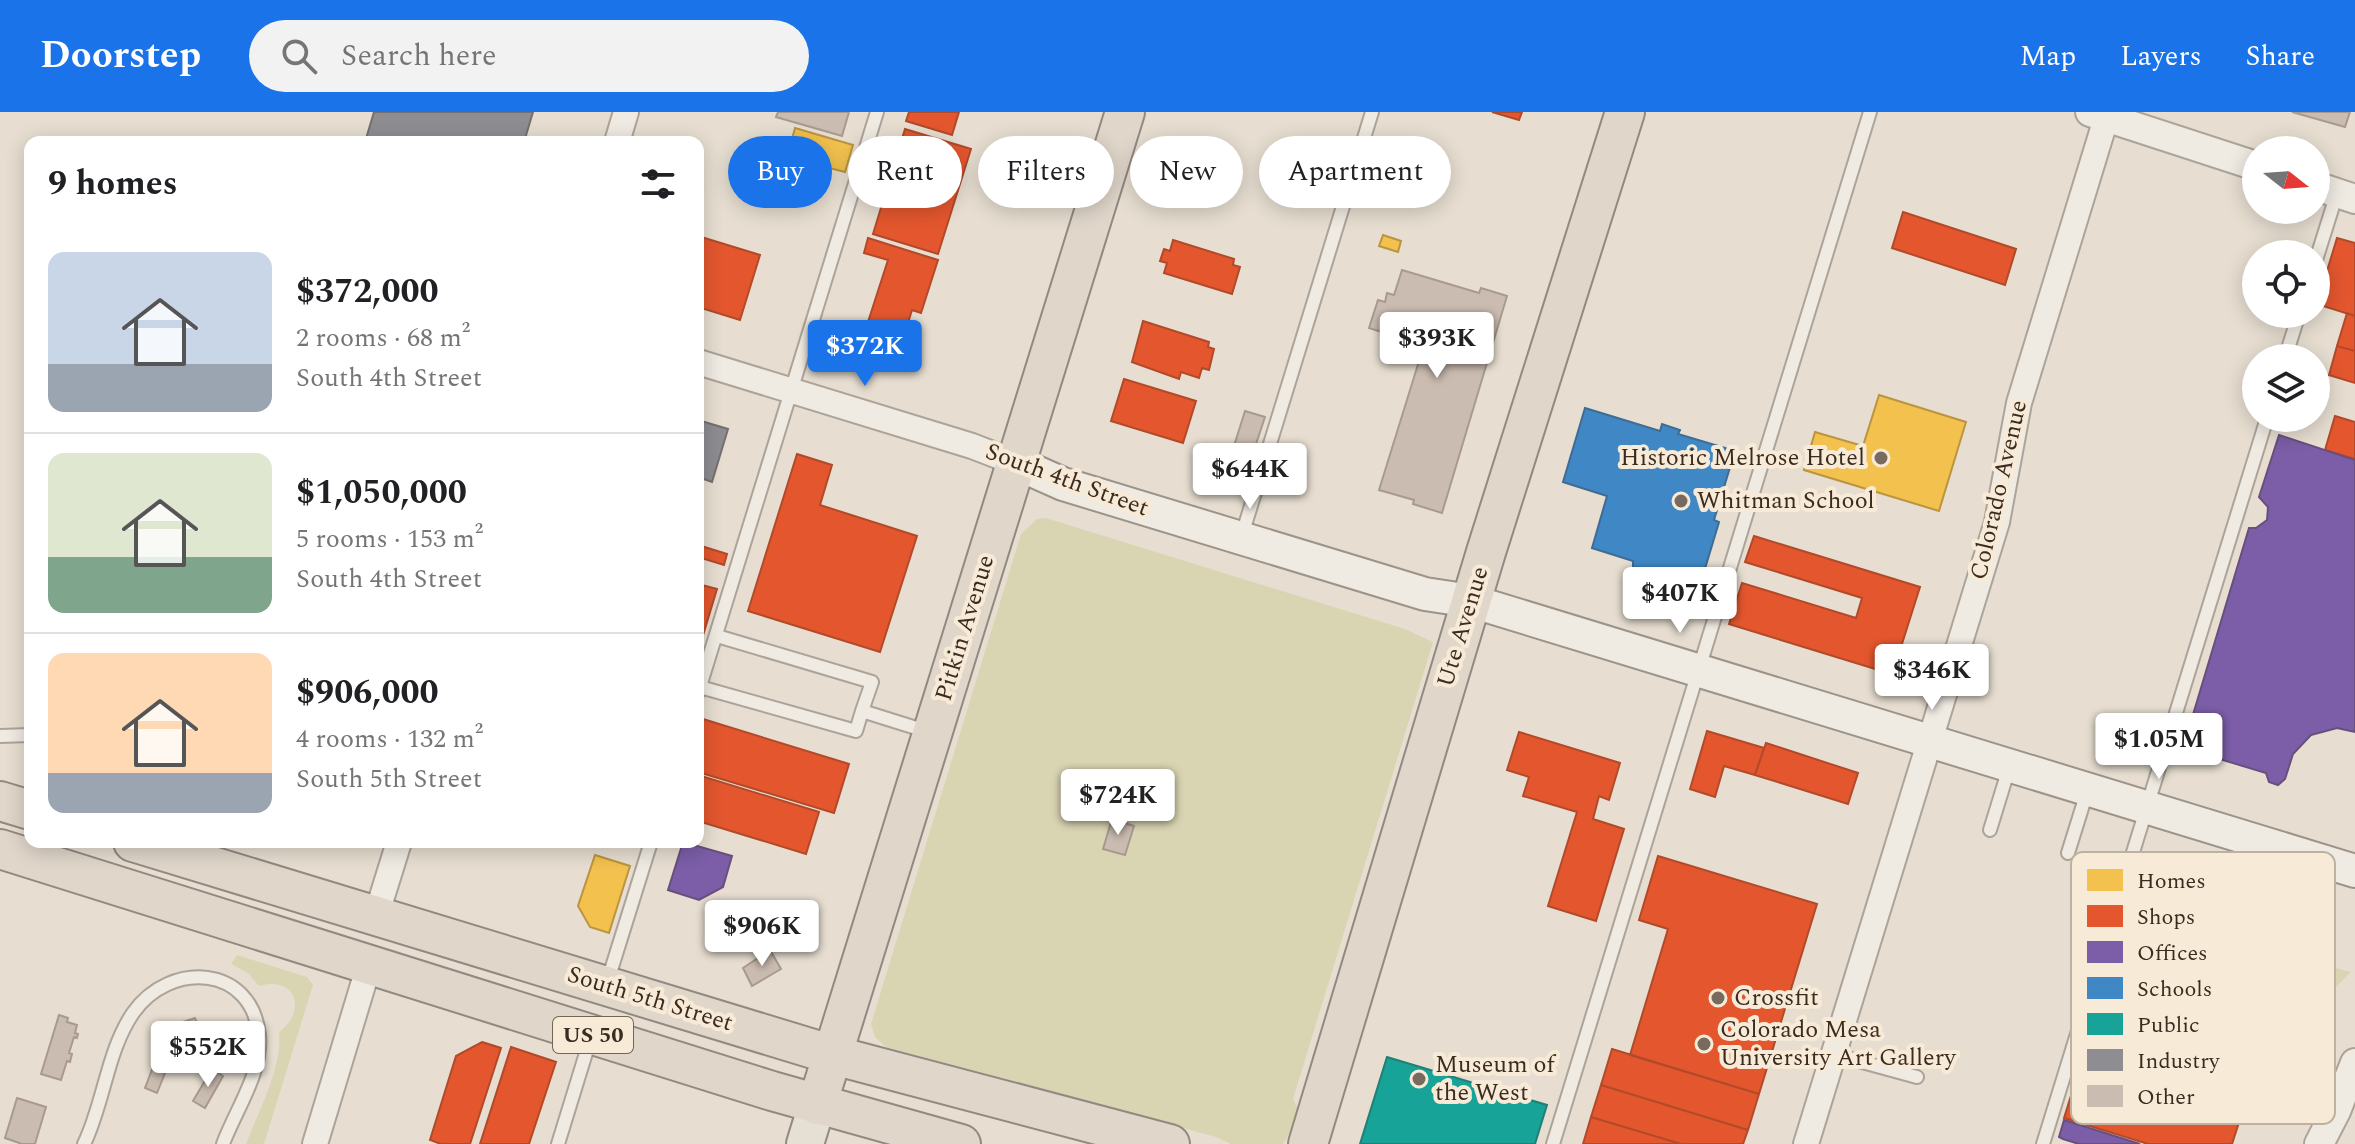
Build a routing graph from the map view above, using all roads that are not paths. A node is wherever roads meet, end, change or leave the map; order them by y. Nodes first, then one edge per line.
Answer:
1 (626, 112) edge
2 (877, 112) edge
3 (1125, 112) edge
4 (1372, 112) edge
5 (1625, 112) edge
6 (1870, 112) edge
7 (2102, 114) edge
8 (619, 136) edge
9 (2242, 161) edge
10 (2336, 192) edge
11 (2322, 240) edge
12 (704, 364) edge
13 (791, 390) junction
14 (2263, 432) edge
15 (1016, 463) junction
16 (1241, 538) junction
17 (1471, 601) junction
18 (717, 636) junction
19 (1699, 670) junction
20 (704, 675) edge
21 (704, 691) edge
22 (862, 711) junction
23 (932, 733) junction
24 (24, 735) edge
25 (0, 736) edge
26 (1930, 741) junction
27 (2010, 765) junction
28 (2088, 789) junction
29 (2145, 806) junction
30 (1990, 830) dead end
31 (155, 848) edge
32 (397, 848) edge
33 (648, 848) edge
34 (0, 849) edge
35 (2131, 852) edge
36 (2294, 852) edge
37 (2068, 853) dead end
38 (2335, 865) edge
39 (2355, 871) edge
40 (376, 916) junction
41 (369, 965) junction
42 (592, 982) junction
43 (592, 1035) junction
44 (2071, 1051) edge
45 (1833, 1054) junction
46 (833, 1055) junction
47 (2355, 1063) edge
48 (1917, 1077) dead end
49 (817, 1105) junction
50 (2335, 1113) edge
51 (2329, 1124) edge
52 (84, 1144) edge
53 (223, 1144) edge
54 (315, 1144) edge
55 (558, 1144) edge
56 (805, 1144) edge
57 (961, 1144) edge
58 (1170, 1144) edge
59 (1308, 1144) edge
60 (1553, 1144) edge
61 (1806, 1144) edge
62 (2043, 1144) edge
63 (2319, 1144) edge

1 - 8 street
2 - 13 lane
3 - 15 highway, Pitkin Avenue
4 - 16 lane
5 - 17 highway, Ute Avenue
6 - 19 lane
7 - 9 street
7 - 26 street, Colorado Avenue
10 - 11 lane
12 - 13 street, South 4th Street
13 - 15 street, South 4th Street
13 - 18 lane
14 - 29 lane
15 - 16 main road, South 4th Street
15 - 23 highway, Pitkin Avenue
16 - 17 main road, South 4th Street
17 - 19 main road, South 4th Street
17 - 59 highway, Ute Avenue
18 - 20 lane
18 - 22 lane
19 - 26 main road, South 4th Street
19 - 60 lane
21 - 22 lane
22 - 23 lane
23 - 46 highway, Pitkin Avenue
24 - 25 lane
26 - 27 main road, South 4th Street
26 - 45 street, Colorado Avenue
27 - 28 main road, South 4th Street
27 - 30 lane
28 - 29 main road, South 4th Street
28 - 37 lane
29 - 35 lane
29 - 36 main road, South 4th Street
31 - 40 highway, South 5th Street / US 50
32 - 40 street
33 - 42 lane
34 - 41 highway, US 50
38 - 39 main road, South 4th Street
40 - 42 highway, South 5th Street / US 50
41 - 42 highway
41 - 43 highway, US 50
41 - 54 street
42 - 46 highway, South 5th Street / US 50
43 - 49 highway, US 50
43 - 55 lane
44 - 62 lane
45 - 48 lane
45 - 61 street, Colorado Avenue
46 - 49 highway, Pitkin Avenue
46 - 58 highway, South 5th Street / US 50
47 - 50 street
49 - 56 main road, Pitkin Avenue
49 - 57 highway, US 50
51 - 63 street
52 - 53 lane

